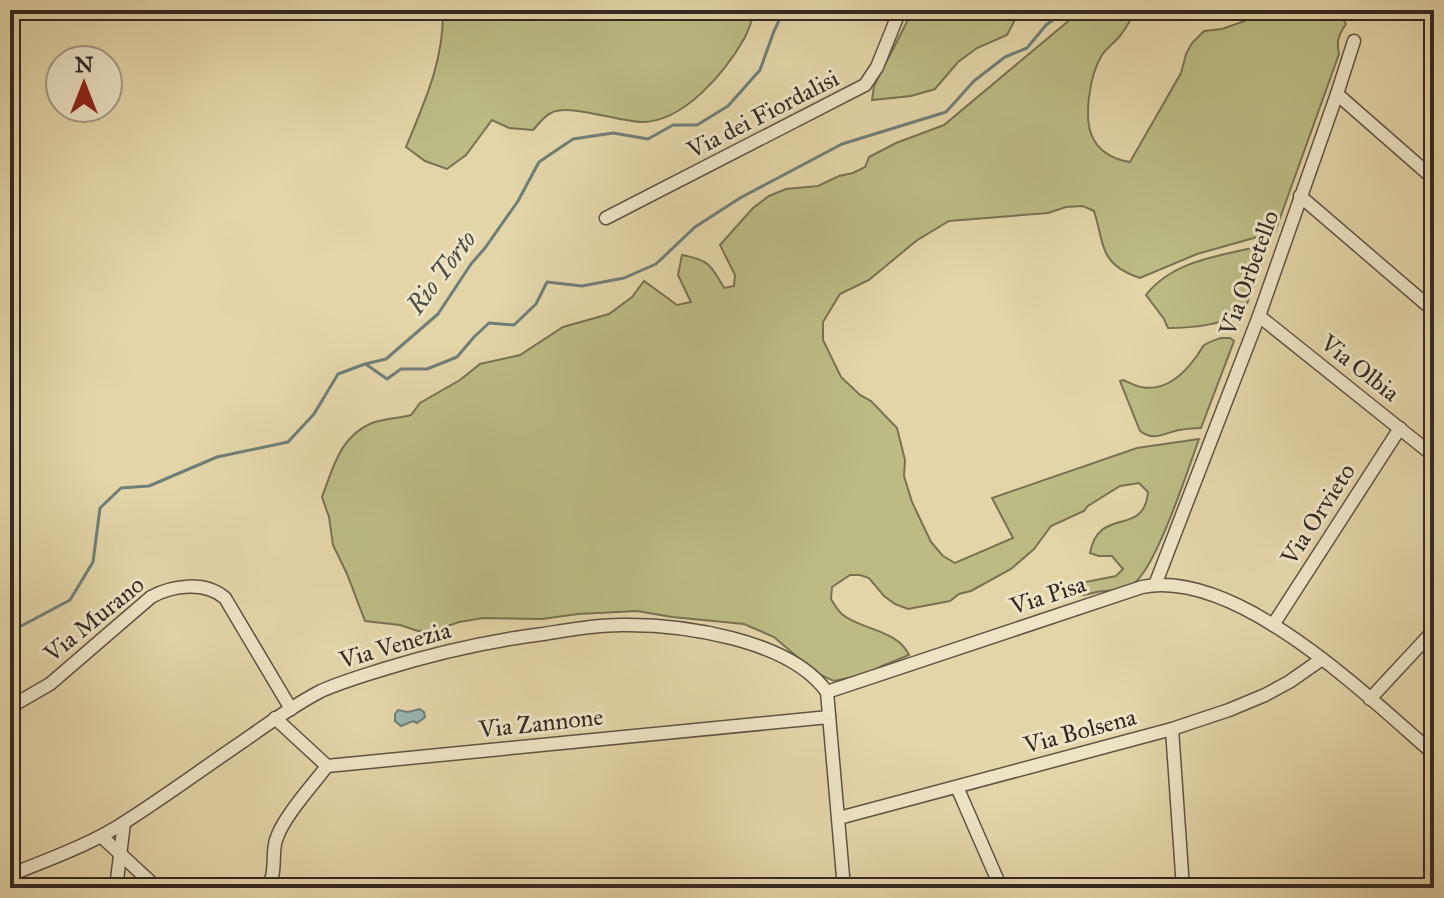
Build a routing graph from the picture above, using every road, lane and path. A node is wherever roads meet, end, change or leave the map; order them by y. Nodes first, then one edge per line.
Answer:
1 (900, 10) edge
2 (1354, 41) dead end
3 (1337, 94) junction
4 (1434, 179) edge
5 (1300, 196) junction
6 (606, 218) dead end
7 (1434, 311) edge
8 (1259, 316) junction
9 (1400, 428) junction
10 (1434, 456) edge
11 (1155, 585) junction
12 (1273, 625) junction
13 (1434, 630) edge
14 (1322, 659) junction
15 (827, 692) junction
16 (1370, 699) junction
17 (10, 707) edge
18 (291, 709) junction
19 (829, 717) junction
20 (275, 718) junction
21 (1172, 729) junction
22 (1434, 754) edge
23 (327, 766) junction
24 (957, 787) junction
25 (839, 818) junction
26 (124, 823) junction
27 (101, 836) junction
28 (121, 854) junction
29 (10, 875) edge
30 (116, 888) edge
31 (157, 888) edge
32 (265, 888) edge
33 (844, 888) edge
34 (1001, 888) edge
35 (1183, 888) edge

1 - 6 street, Via dei Fiordalisi
2 - 3 street, Via Orbetello
3 - 4 street
3 - 5 street, Via Orbetello
5 - 7 street
5 - 8 street, Via Orbetello
8 - 9 street, Via Olbia
8 - 11 street, Via Orbetello
9 - 10 street, Via Olbia
9 - 12 street, Via Orvieto
11 - 12 street, Via Pisa
11 - 15 street, Via Pisa
12 - 14 street, Via Pisa
13 - 16 street
14 - 16 street, Via Pisa
14 - 21 street, Via Bolsena
15 - 18 street, Via Venezia
15 - 19 street
16 - 22 street, Via Pisa
17 - 18 street, Via Murano
18 - 20 street, Via Venezia
19 - 23 street, Via Zannone
19 - 25 street
20 - 23 street
20 - 26 street, Via Venezia
21 - 24 street, Via Bolsena
21 - 35 street
23 - 32 street
24 - 25 street, Via Bolsena
24 - 34 street
25 - 33 street
26 - 27 street, Via Venezia
26 - 28 street
27 - 28 street
27 - 29 street, Via Venezia
28 - 30 street
28 - 31 street

